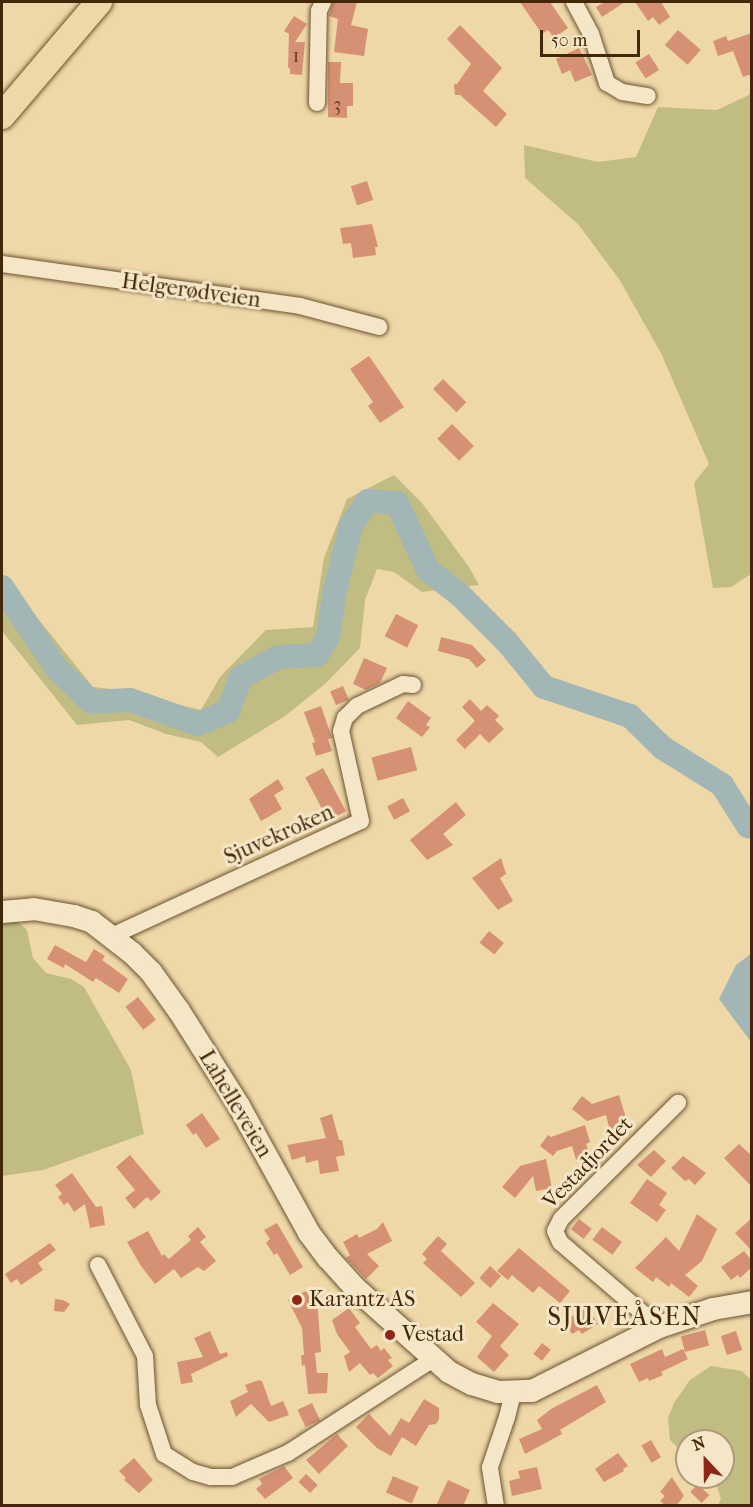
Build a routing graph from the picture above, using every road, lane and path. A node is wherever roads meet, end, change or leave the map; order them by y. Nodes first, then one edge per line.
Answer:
1 (99, 2) edge
2 (323, 2) edge
3 (574, 2) edge
4 (648, 96) dead end
5 (317, 103) dead end
6 (2, 116) edge
7 (2, 264) edge
8 (379, 327) dead end
9 (413, 686) dead end
10 (2, 912) edge
11 (112, 936) junction
12 (678, 1103) dead end
13 (98, 1265) dead end
14 (752, 1302) edge
15 (659, 1327) junction
16 (432, 1360) junction
17 (513, 1393) junction
18 (496, 1506) edge

1 - 6 main road
2 - 5 street
3 - 4 street
7 - 8 street, Helgerødveien
9 - 11 street, Sjuvekroken
10 - 11 street, Lahelleveien
11 - 16 street, Lahelleveien
12 - 15 street, Vestadjordet
13 - 16 street
14 - 15 street, Lahelleveien
15 - 17 street, Lahelleveien
16 - 17 street, Lahelleveien
17 - 18 street

